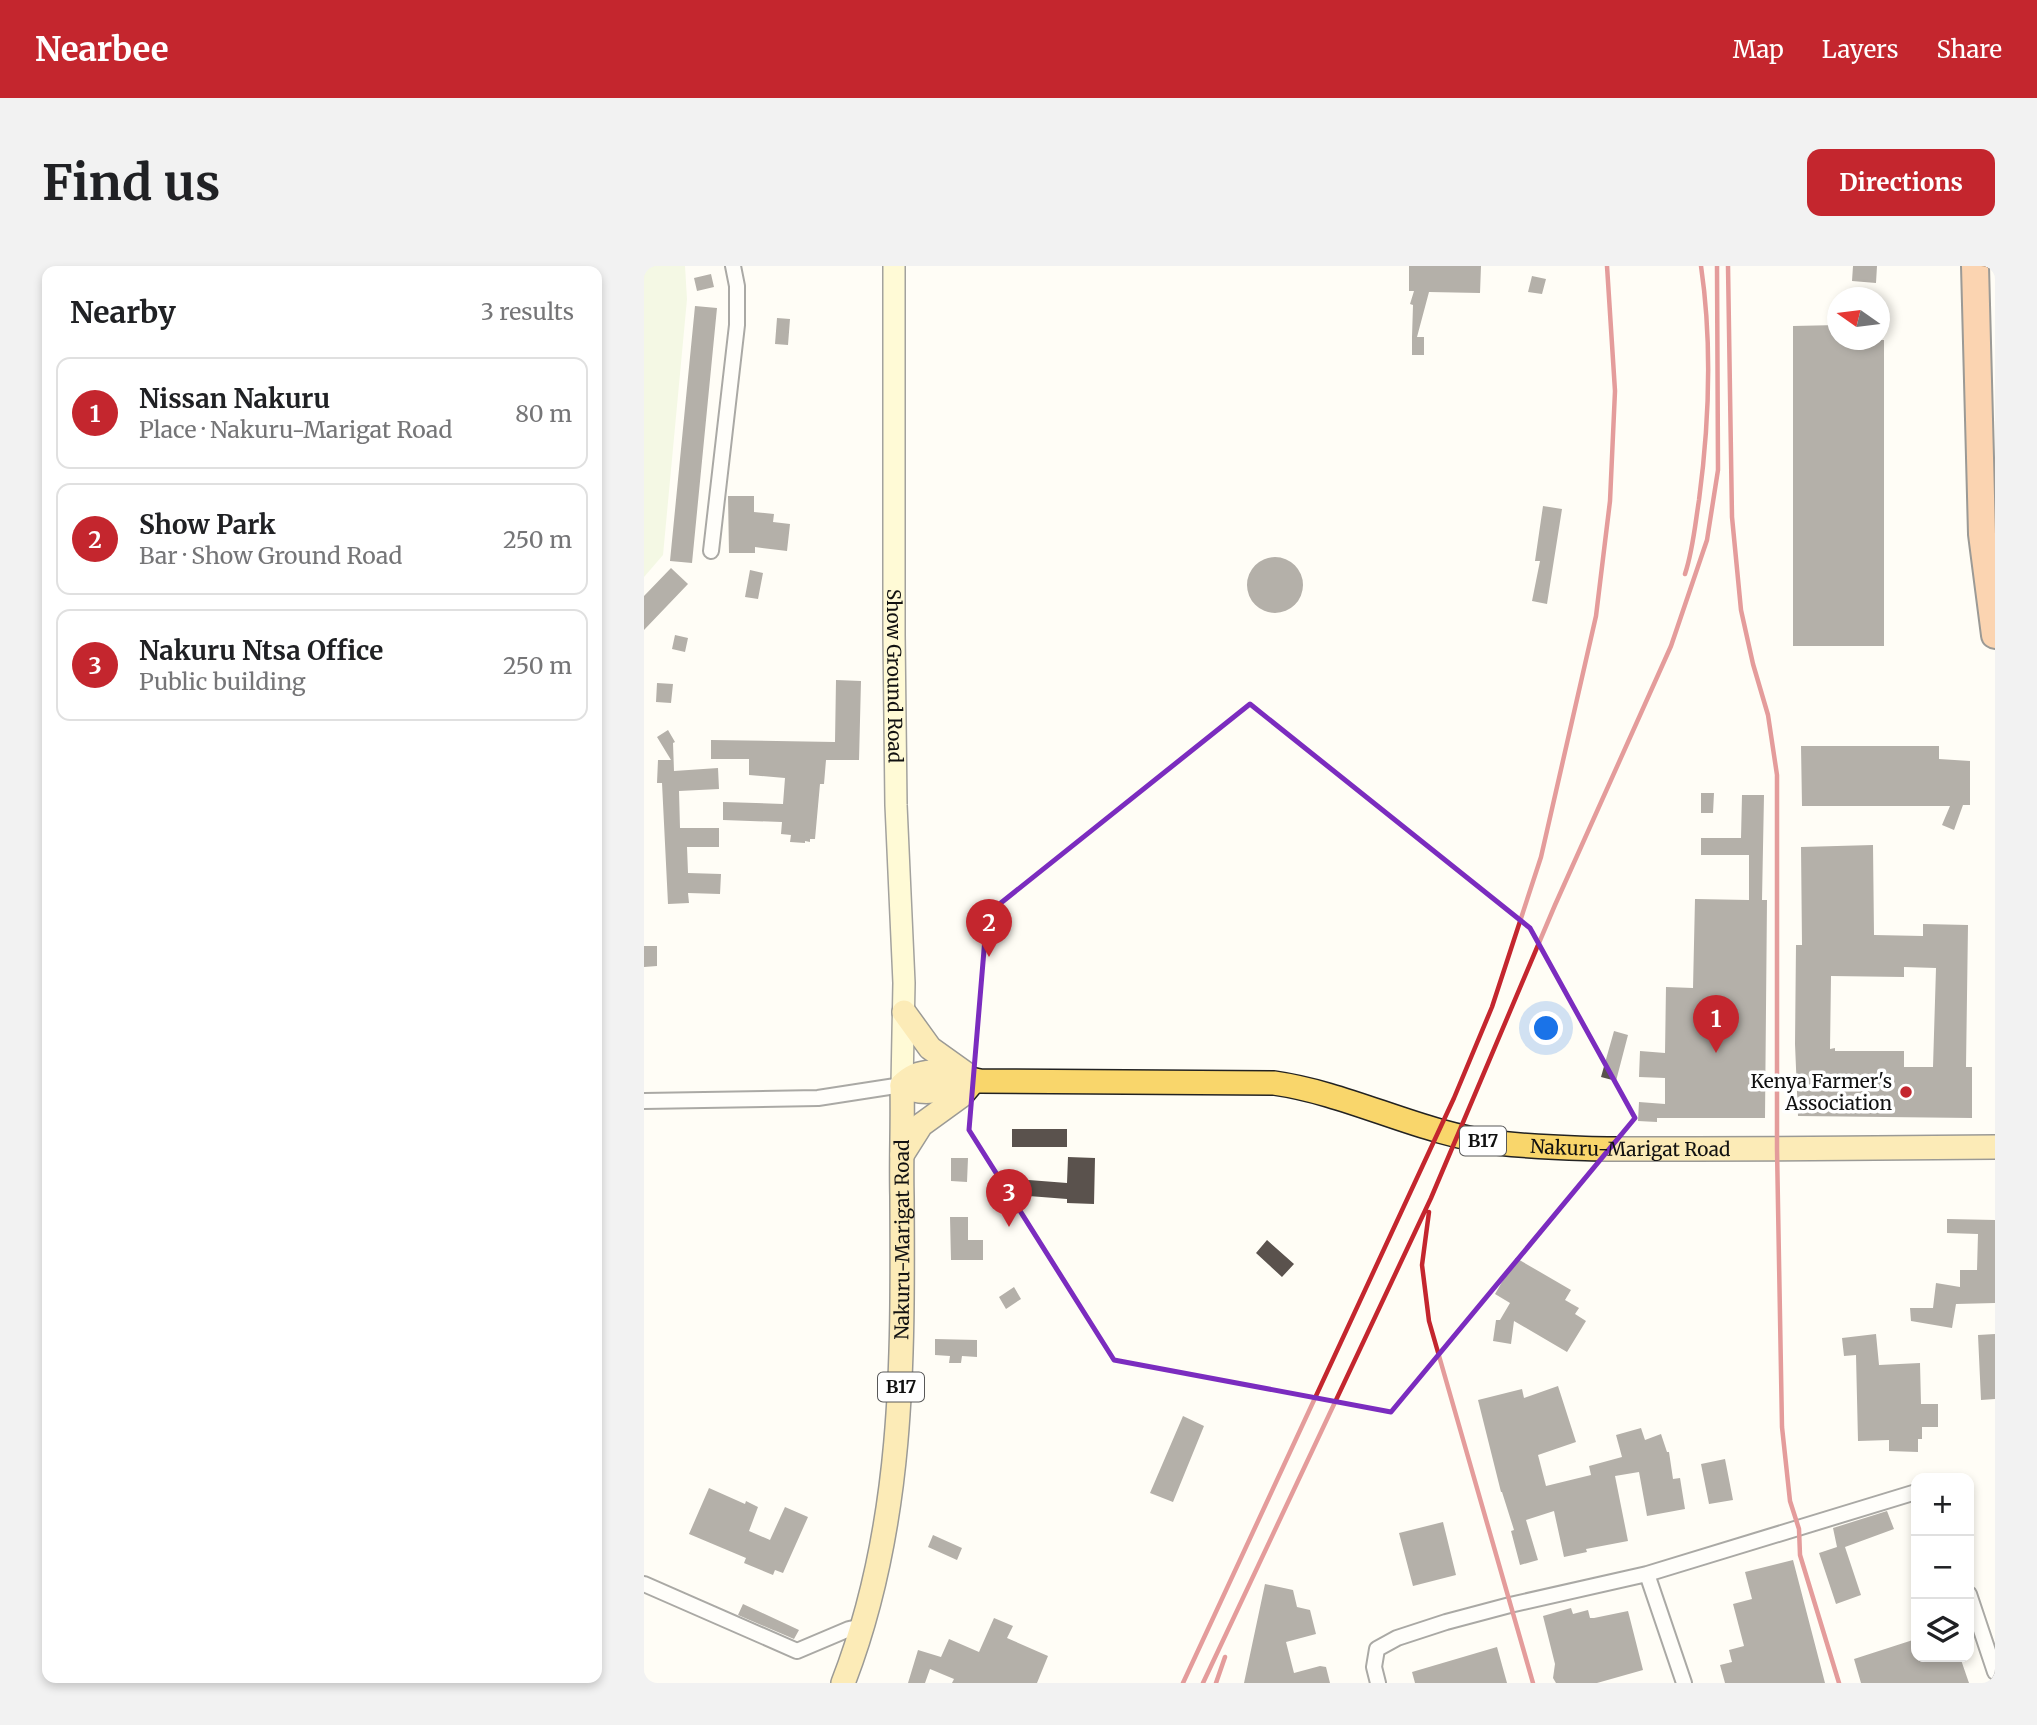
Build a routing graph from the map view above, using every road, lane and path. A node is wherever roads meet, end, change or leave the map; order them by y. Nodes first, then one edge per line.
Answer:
1 (733, 266) edge
2 (894, 266) edge
3 (1975, 266) edge
4 (711, 551) dead end
5 (1995, 635) edge
6 (904, 1012) junction
7 (975, 1081) junction
8 (902, 1085) junction
9 (644, 1101) edge
10 (1995, 1147) edge
11 (901, 1156) junction
12 (1911, 1494) edge
13 (1647, 1574) junction
14 (644, 1584) edge
15 (1971, 1599) edge
16 (863, 1626) junction
17 (1995, 1672) edge
18 (843, 1683) edge
19 (1378, 1683) edge
20 (1684, 1683) edge

1 - 4 street
2 - 6 main road, Show Ground Road
3 - 5 highway
6 - 7 main road
6 - 8 main road, Show Ground Road
7 - 8 main road, Nakuru-Marigat Road / B17
7 - 10 main road, Nakuru-Marigat Road / B17
7 - 11 main road
8 - 9 street
8 - 11 main road, Nakuru-Marigat Road / B17
11 - 16 main road, Nakuru-Marigat Road / B17
12 - 13 street
13 - 19 street
13 - 20 street
14 - 16 street
15 - 17 street
16 - 18 main road, Nakuru-Marigat Road / B17

